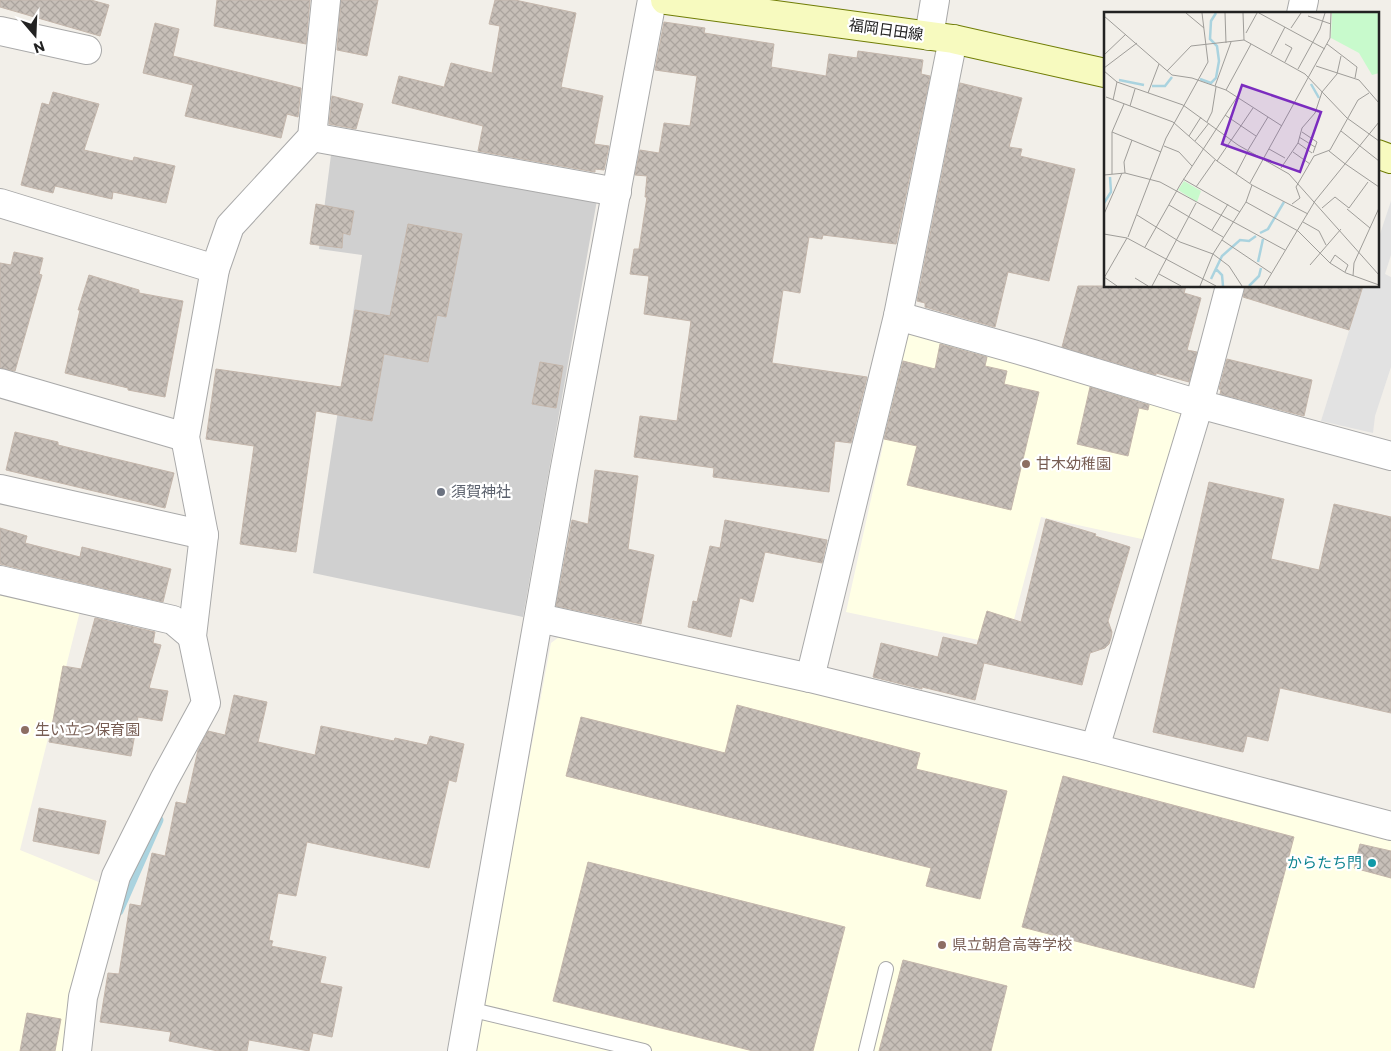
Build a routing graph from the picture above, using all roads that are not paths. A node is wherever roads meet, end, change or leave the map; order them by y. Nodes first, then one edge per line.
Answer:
1 (326, 0) edge
2 (652, 0) edge
3 (665, 0) edge
4 (936, 0) edge
5 (0, 31) edge
6 (941, 37) junction
7 (87, 50) dead end
8 (1104, 73) edge
9 (312, 137) junction
10 (1378, 154) edge
11 (1391, 158) edge
12 (617, 192) junction
13 (0, 203) edge
14 (215, 268) junction
15 (1229, 288) edge
16 (898, 316) junction
17 (2, 390) edge
18 (1199, 404) junction
19 (185, 437) junction
20 (1391, 456) edge
21 (0, 489) edge
22 (204, 535) junction
23 (0, 580) edge
24 (539, 618) junction
25 (192, 635) junction
26 (810, 678) junction
27 (1095, 748) junction
28 (1391, 826) edge
29 (886, 969) dead end
30 (469, 1009) junction
31 (78, 1051) edge
32 (462, 1051) edge
33 (644, 1051) edge
34 (866, 1051) edge

1 - 9 street
2 - 12 street
3 - 6 main road, 福岡日田線
4 - 6 street
5 - 7 street
6 - 8 main road, 福岡日田線
6 - 16 street
9 - 12 street
9 - 14 street
10 - 11 main road
12 - 24 street
13 - 14 street
14 - 19 street
15 - 18 street
16 - 18 street
16 - 26 street
17 - 19 street
18 - 20 street
18 - 27 street
19 - 22 street
21 - 22 street
22 - 25 street
23 - 25 street
24 - 26 street
24 - 30 street
25 - 31 street
26 - 27 street
27 - 28 street
29 - 34 lane
30 - 32 street
30 - 33 lane

